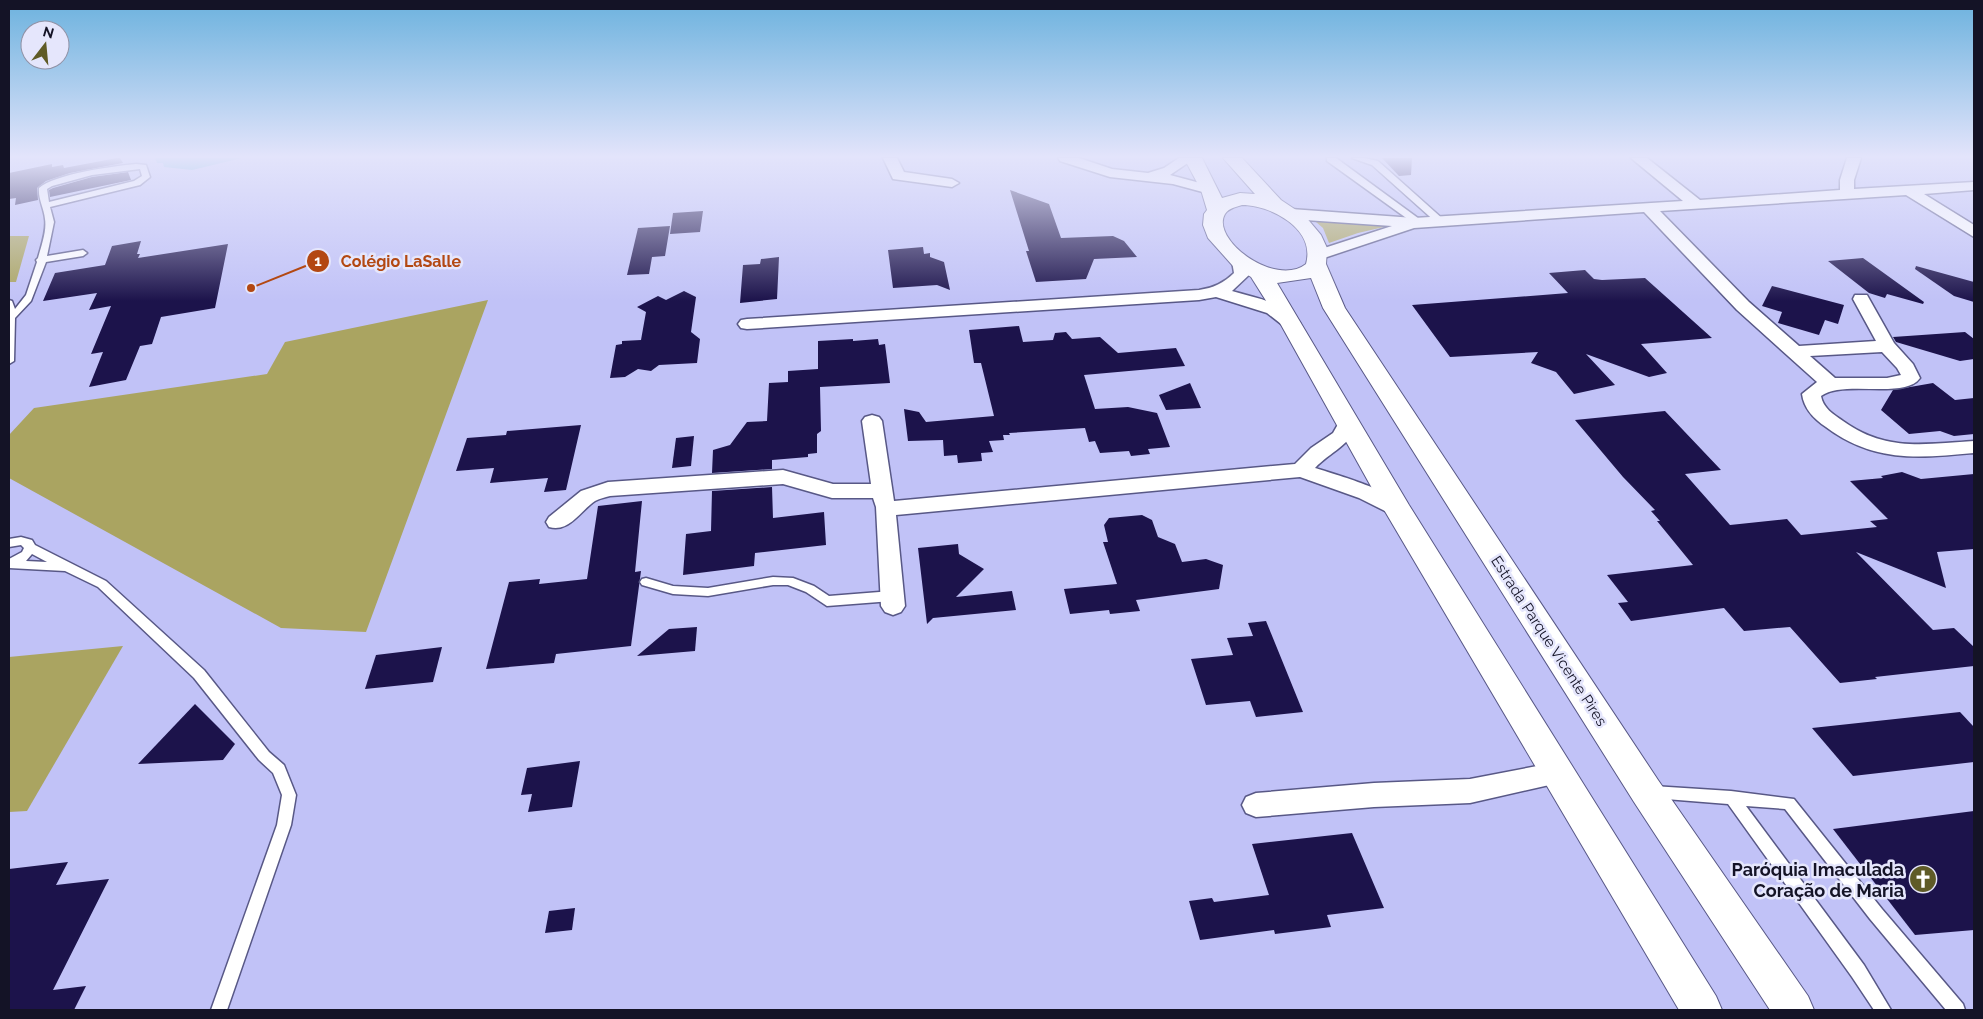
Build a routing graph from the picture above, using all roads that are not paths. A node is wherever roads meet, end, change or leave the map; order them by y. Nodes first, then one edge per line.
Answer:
1 (48, 206) edge
2 (1213, 206) edge
3 (1276, 206) edge
4 (1280, 206) edge
5 (1393, 206) edge
6 (1422, 206) edge
7 (1690, 206) edge
8 (1937, 206) edge
9 (1944, 206) edge
10 (1283, 209) junction
11 (1649, 209) junction
12 (1440, 222) junction
13 (1974, 222) edge
14 (1417, 223) junction
15 (1974, 232) edge
16 (84, 254) dead end
17 (40, 260) junction
18 (1317, 260) junction
19 (1249, 267) junction
20 (1218, 292) junction
21 (1861, 299) dead end
22 (9, 303) edge
23 (10, 318) junction
24 (1291, 323) junction
25 (747, 324) dead end
26 (9, 333) edge
27 (1887, 346) junction
28 (1794, 352) junction
29 (9, 361) edge
30 (1830, 384) junction
31 (872, 421) dead end
32 (1348, 423) junction
33 (1974, 447) edge
34 (1302, 470) junction
35 (883, 500) junction
36 (1397, 508) junction
37 (557, 522) dead end
38 (11, 541) edge
39 (30, 548) junction
40 (10, 565) edge
41 (71, 567) junction
42 (646, 582) dead end
43 (893, 602) joint
44 (1558, 774) junction
45 (1646, 791) junction
46 (1730, 797) junction
47 (1256, 804) dead end
48 (219, 1010) edge
49 (1702, 1010) edge
50 (1794, 1010) edge
51 (1883, 1010) edge
52 (1957, 1010) edge

1 - 17 lane
2 - 19 main road
3 - 10 main road
4 - 10 main road
5 - 14 lane
6 - 12 lane
7 - 11 street
8 - 15 street
9 - 13 street
10 - 14 street
10 - 18 main road, Estrada Parque Vicente Pires
11 - 12 street
11 - 28 street
12 - 14 street
14 - 18 street
16 - 17 lane
17 - 23 lane
18 - 19 main road
18 - 45 main road, Estrada Parque Vicente Pires
19 - 20 street
19 - 24 main road
20 - 24 street
20 - 25 street
21 - 27 street
22 - 23 lane
23 - 26 lane
24 - 32 main road
26 - 29 lane
27 - 28 street
27 - 30 street
28 - 30 street
30 - 33 street
31 - 35 street
32 - 34 street
32 - 36 main road
34 - 35 street
34 - 36 street
35 - 37 street
35 - 43 street
36 - 44 main road
38 - 39 lane
39 - 40 lane
39 - 41 lane
40 - 41 lane
41 - 48 lane
42 - 43 lane
44 - 47 street
44 - 49 main road
45 - 46 lane
45 - 50 main road, Estrada Parque Vicente Pires
46 - 51 lane
46 - 52 lane

